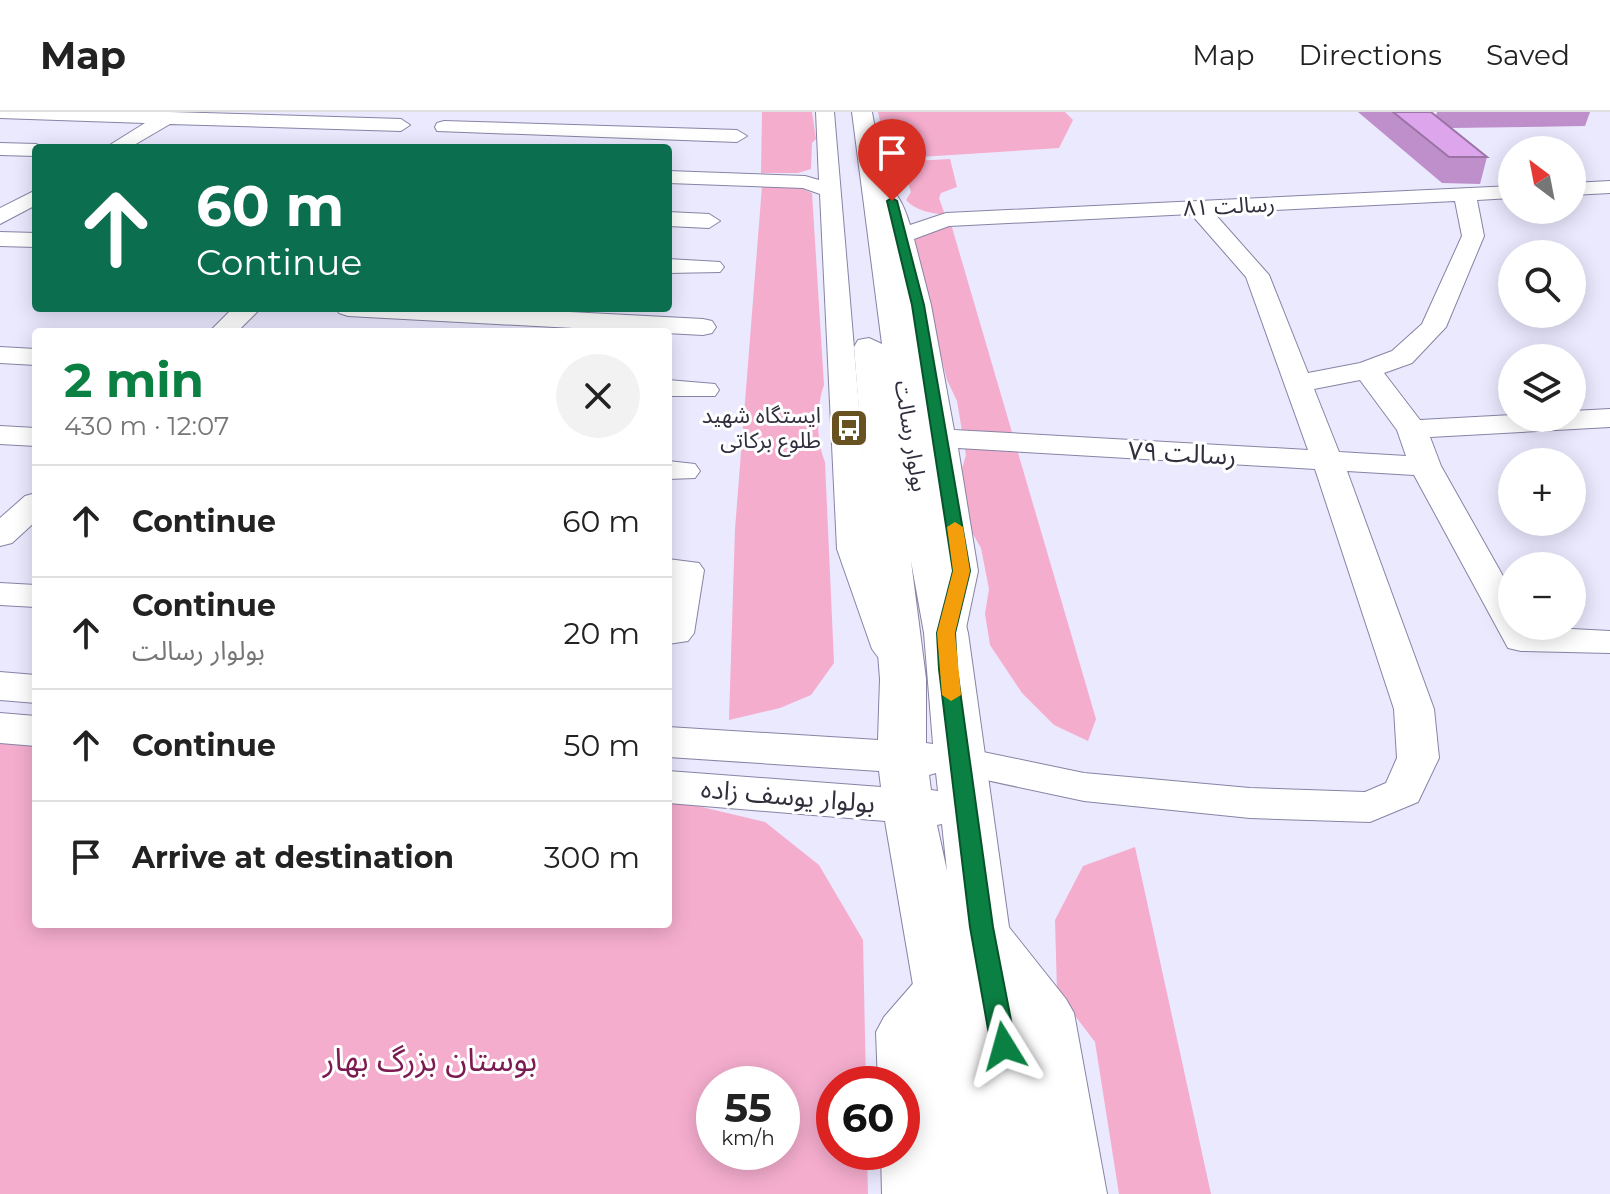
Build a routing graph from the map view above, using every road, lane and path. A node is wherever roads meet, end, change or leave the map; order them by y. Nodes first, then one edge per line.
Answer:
1 (461, 112) edge
2 (825, 112) edge
3 (844, 112) edge
4 (862, 112) edge
5 (0, 113) edge
6 (170, 115) edge
7 (401, 125) dead end
8 (737, 136) dead end
9 (122, 144) edge
10 (0, 152) edge
11 (32, 153) edge
12 (672, 171) edge
13 (1490, 175) edge
14 (672, 177) edge
15 (790, 178) junction
16 (831, 181) junction
17 (1498, 181) edge
18 (1610, 187) edge
19 (1586, 188) edge
20 (882, 193) junction
21 (1498, 193) edge
22 (0, 195) edge
23 (1465, 195) junction
24 (32, 196) edge
25 (32, 198) edge
26 (1196, 207) junction
27 (0, 217) edge
28 (672, 219) edge
29 (946, 220) junction
30 (709, 221) dead end
31 (902, 236) junction
32 (0, 239) edge
33 (32, 240) edge
34 (672, 266) edge
35 (712, 267) dead end
36 (244, 312) edge
37 (407, 312) edge
38 (510, 319) edge
39 (703, 327) dead end
40 (226, 328) edge
41 (0, 355) edge
42 (32, 357) edge
43 (1367, 370) junction
44 (1296, 384) junction
45 (672, 388) edge
46 (705, 390) dead end
47 (1610, 418) edge
48 (1412, 429) junction
49 (0, 435) edge
50 (32, 437) edge
51 (940, 438) junction
52 (1328, 462) junction
53 (1425, 466) junction
54 (32, 508) edge
55 (10, 533) edge
56 (672, 569) edge
57 (0, 594) edge
58 (32, 596) edge
59 (1498, 599) edge
60 (672, 633) edge
61 (946, 633) junction
62 (1521, 640) edge
63 (1610, 642) edge
64 (903, 679) junction
65 (0, 686) edge
66 (32, 689) edge
67 (0, 728) edge
68 (32, 731) edge
69 (672, 743) edge
70 (905, 782) junction
71 (962, 786) junction
72 (672, 787) edge
73 (981, 927) junction
74 (942, 985) junction
75 (911, 1194) edge
76 (962, 1194) edge
77 (1019, 1194) edge
78 (1078, 1194) edge

1 - 8 street
2 - 16 street
3 - 64 main road, بولوار رسالت
4 - 20 main road, بولوار رسالت
5 - 6 street
6 - 7 street
6 - 9 street
10 - 11 street
12 - 15 street
13 - 17 street
14 - 15 street
15 - 16 street
16 - 64 street
18 - 19 street
20 - 29 street
20 - 31 street
20 - 61 main road, بولوار رسالت
21 - 23 street, رسالت ۸۱
22 - 24 street
23 - 26 street, رسالت ۸۱
23 - 43 street
25 - 27 street
26 - 29 street, رسالت ۸۱
26 - 44 street
28 - 30 street
29 - 31 street
31 - 51 street
32 - 33 street
34 - 35 street
36 - 40 street
37 - 38 street
38 - 39 street
41 - 42 street
43 - 44 street
43 - 48 street
44 - 52 street
45 - 46 street
47 - 48 street
48 - 53 street
49 - 50 street
51 - 52 street, رسالت ۷۹
51 - 61 street
52 - 53 street, رسالت ۷۹
52 - 71 street
53 - 59 street
54 - 55 street
56 - 60 street
57 - 58 street
61 - 71 main road, بولوار رسالت
62 - 63 street
64 - 70 main road, بولوار رسالت
65 - 66 main road
67 - 68 main road
69 - 70 main road, بولوار یوسف زاده
70 - 71 main road
70 - 72 main road, بولوار یوسف زاده
70 - 74 main road, بولوار رسالت
71 - 73 main road, بولوار رسالت
73 - 77 main road, بولوار رسالت
73 - 78 street
74 - 75 street
74 - 76 main road, بولوار رسالت

